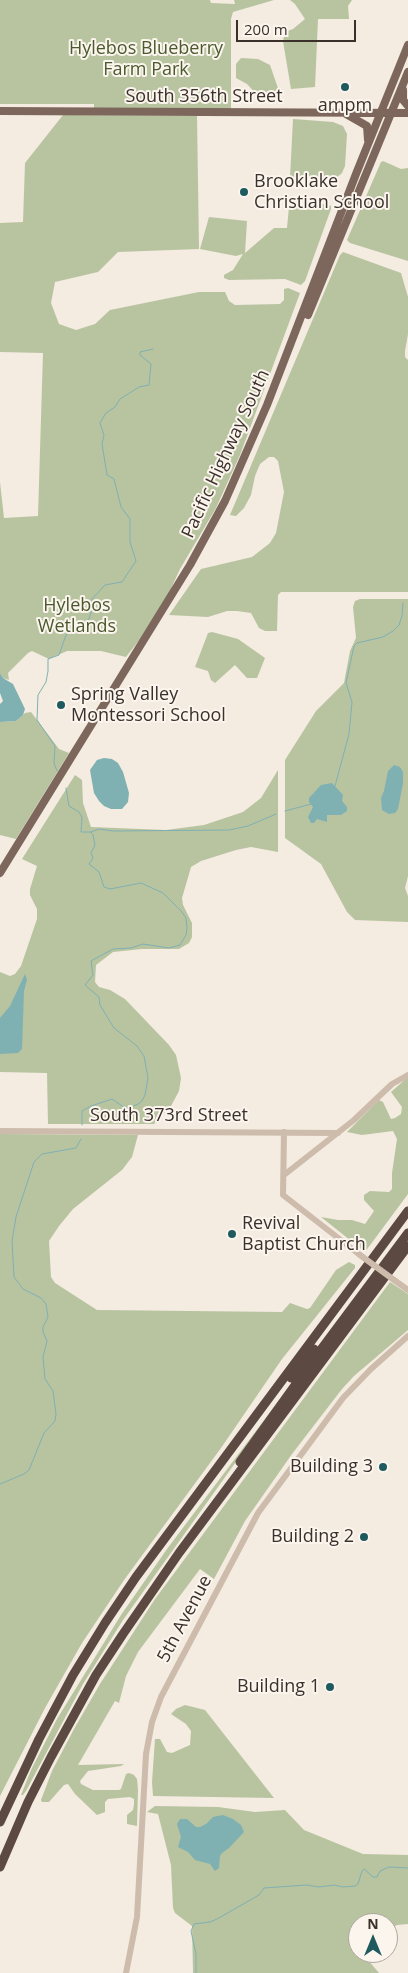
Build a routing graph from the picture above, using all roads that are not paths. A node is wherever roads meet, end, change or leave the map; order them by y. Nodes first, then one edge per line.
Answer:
1 (408, 45) edge
2 (408, 72) edge
3 (404, 83) junction
4 (408, 106) edge
5 (0, 111) edge
6 (344, 112) junction
7 (381, 112) junction
8 (391, 112) junction
9 (408, 113) edge
10 (368, 144) junction
11 (0, 873) edge
12 (0, 882) edge
13 (408, 1075) edge
14 (0, 1131) edge
15 (284, 1132) junction
16 (338, 1133) junction
17 (284, 1175) junction
18 (408, 1211) edge
19 (408, 1226) edge
20 (408, 1233) edge
21 (408, 1246) edge
22 (408, 1252) edge
23 (384, 1279) junction
24 (408, 1290) edge
25 (408, 1336) edge
26 (224, 1459) junction
27 (179, 1553) junction
28 (0, 1822) edge
29 (0, 1867) edge
30 (126, 1973) edge

1 - 7 main road, Pacific Highway South
2 - 3 main road, Pacific Highway South
3 - 4 main road
3 - 8 main road, Pacific Highway South
5 - 6 main road, South 356th Street
6 - 7 main road, South 356th Street
6 - 10 main road
7 - 8 main road, South 356th Street
7 - 10 main road, Pacific Highway South
8 - 9 main road, South 356th Street
8 - 12 main road, Pacific Highway South
10 - 11 main road, Pacific Highway South
13 - 16 street
14 - 15 street, South 373rd Street
15 - 16 street, South 373rd Street
15 - 17 street
16 - 17 street
17 - 24 street, bridge
18 - 26 highway
19 - 26 highway
20 - 27 highway
21 - 23 highway
22 - 23 highway
23 - 27 highway
25 - 30 street, 5th Avenue
26 - 28 highway
27 - 29 highway

